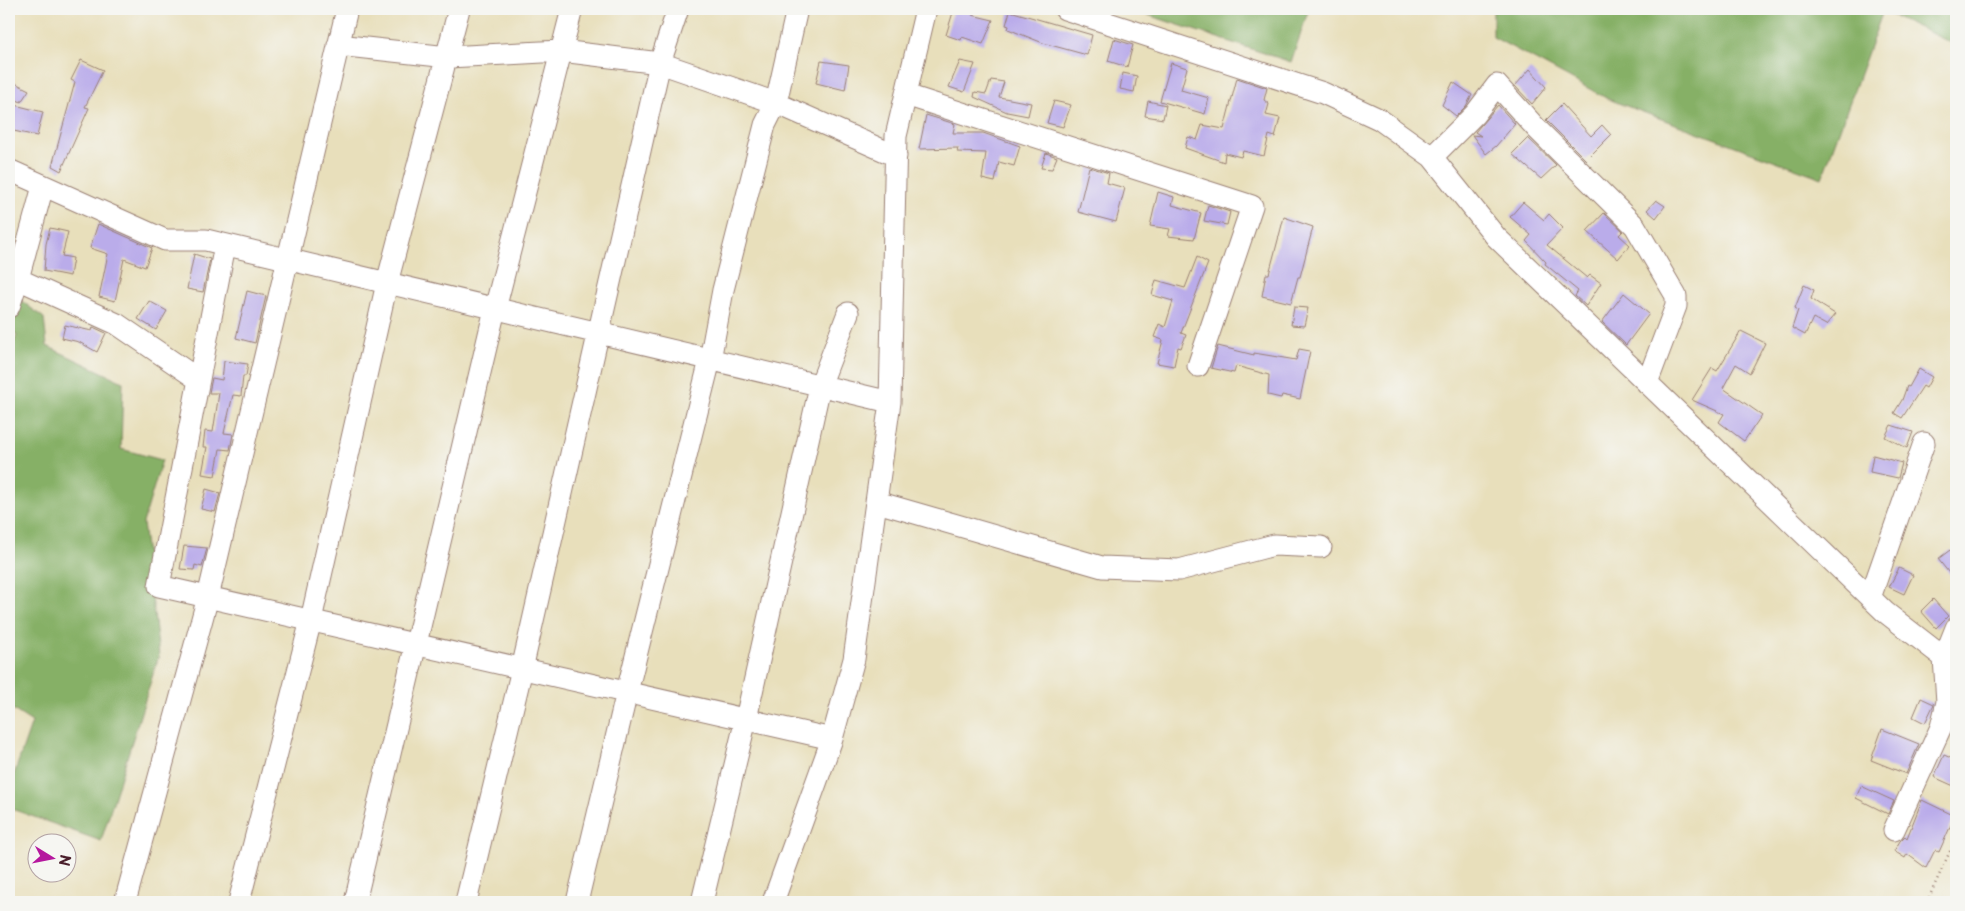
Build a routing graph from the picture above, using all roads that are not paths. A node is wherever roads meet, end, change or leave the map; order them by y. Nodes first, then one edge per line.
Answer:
1 (347, 9) edge
2 (459, 9) edge
3 (572, 9) edge
4 (678, 9) edge
5 (797, 9) edge
6 (926, 9) edge
7 (1065, 9) edge
8 (338, 45) junction
9 (561, 51) junction
10 (448, 57) junction
11 (660, 63) junction
12 (906, 95) junction
13 (776, 103) junction
14 (896, 156) junction
15 (1432, 157) junction
16 (9, 170) edge
17 (44, 186) junction
18 (225, 245) junction
19 (286, 259) junction
20 (18, 280) junction
21 (387, 283) junction
22 (9, 307) edge
23 (495, 309) junction
24 (848, 313) dead end
25 (599, 333) junction
26 (710, 360) junction
27 (1198, 366) dead end
28 (199, 380) junction
29 (1647, 383) junction
30 (820, 386) junction
31 (890, 402) junction
32 (1924, 443) dead end
33 (876, 502) junction
34 (1321, 547) dead end
35 (208, 597) junction
36 (1870, 598) junction
37 (311, 620) junction
38 (1956, 628) edge
39 (416, 645) junction
40 (1950, 663) edge
41 (522, 668) junction
42 (627, 692) junction
43 (746, 720) junction
44 (832, 739) junction
45 (1894, 830) dead end
46 (125, 902) edge
47 (239, 902) edge
48 (356, 902) edge
49 (466, 902) edge
50 (577, 902) edge
51 (702, 902) edge
52 (773, 902) edge

1 - 8 street
2 - 10 street
3 - 9 street
4 - 11 street
5 - 13 street
6 - 12 street
7 - 15 street
8 - 10 street
8 - 19 street
9 - 10 street
9 - 11 street
9 - 23 street
10 - 21 street
11 - 13 street
11 - 25 street
12 - 14 street
12 - 27 street
13 - 14 street
13 - 26 street
14 - 31 street
15 - 29 street
15 - 29 street
16 - 17 street
17 - 18 street
17 - 20 street
18 - 19 street
18 - 28 street
19 - 21 street
19 - 35 street
20 - 22 street
20 - 28 street
21 - 23 street
21 - 37 street
23 - 25 street
23 - 39 street
24 - 30 street
25 - 26 street
25 - 41 street
26 - 30 street
26 - 42 street
28 - 35 street
29 - 36 street
30 - 31 street
30 - 43 street
31 - 33 street
32 - 36 street
33 - 34 street
33 - 44 street
35 - 37 street
35 - 46 street
36 - 40 street
37 - 39 street
37 - 47 street
38 - 40 street
39 - 41 street
39 - 48 street
40 - 45 street
41 - 42 street
41 - 49 street
42 - 43 street
42 - 50 street
43 - 44 street
43 - 51 street
44 - 52 street

